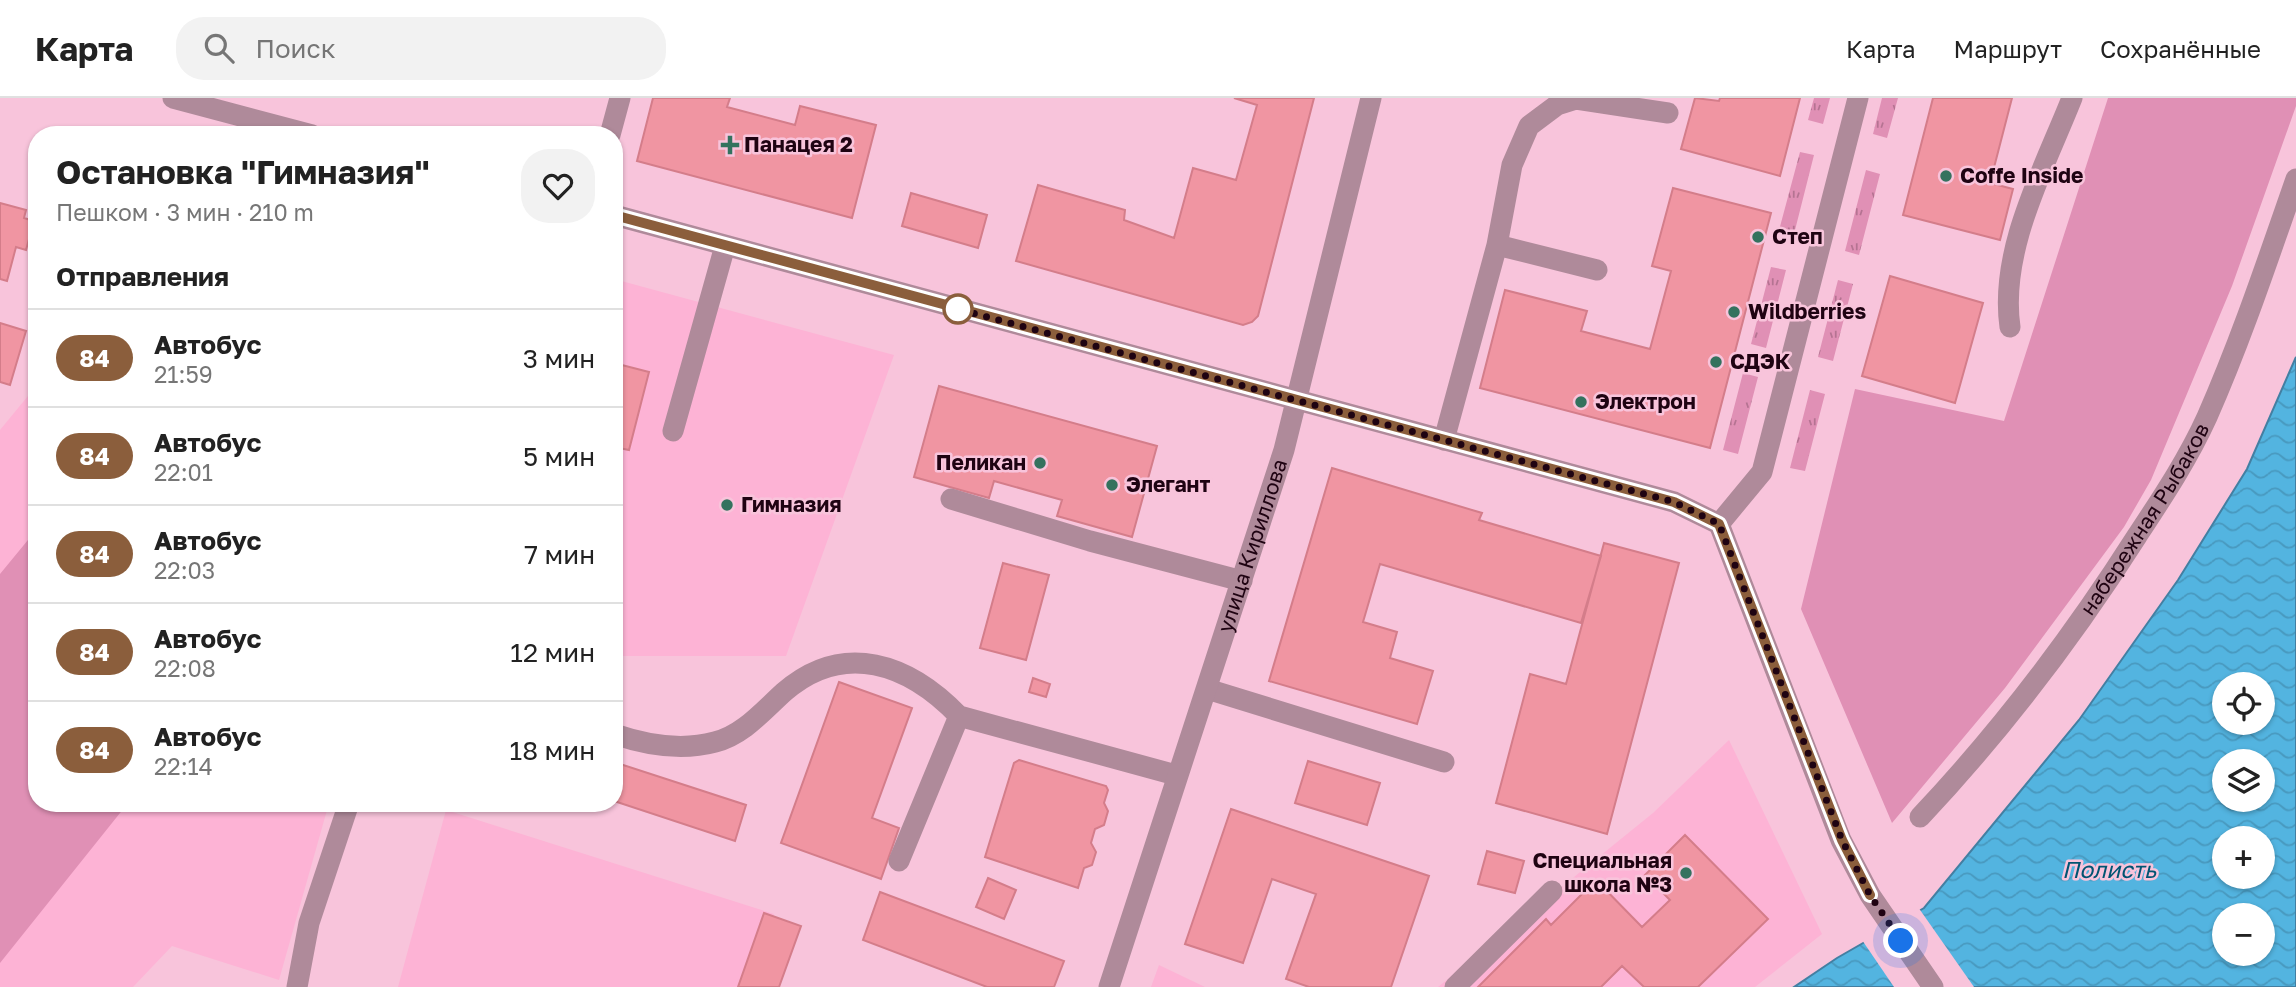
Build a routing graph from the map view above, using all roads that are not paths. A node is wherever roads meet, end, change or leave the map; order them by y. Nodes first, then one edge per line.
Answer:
1 (173, 98) edge
2 (620, 98) edge
3 (1371, 98) edge
4 (1858, 98) edge
5 (2072, 98) edge
6 (1668, 113) dead end
7 (278, 126) edge
8 (612, 126) edge
9 (2296, 179) edge
10 (623, 218) edge
11 (1497, 245) junction
12 (725, 246) junction
13 (1597, 270) dead end
14 (2010, 327) dead end
15 (1297, 401) junction
16 (673, 431) dead end
17 (1444, 440) junction
18 (951, 499) dead end
19 (1719, 524) junction
20 (1242, 581) junction
21 (1207, 689) junction
22 (959, 716) junction
23 (623, 736) edge
24 (1444, 762) dead end
25 (1176, 775) junction
26 (346, 812) edge
27 (1920, 817) dead end
28 (899, 861) dead end
29 (1552, 891) dead end
30 (297, 987) edge
31 (1109, 987) edge
32 (1455, 987) edge
33 (1933, 987) edge

1 - 7 street
2 - 8 street
3 - 15 street, улица Кириллова
4 - 19 street
5 - 14 street
6 - 11 street
9 - 27 street, набережная Рыбаков
10 - 12 street
11 - 13 street
11 - 17 street
12 - 15 street
12 - 16 street
15 - 17 street
15 - 20 street, улица Кириллова
17 - 19 street
18 - 20 street
19 - 33 street
20 - 21 street, улица Кириллова
21 - 24 street
21 - 25 street, улица Кириллова
22 - 23 street
22 - 25 street
22 - 28 street
25 - 31 street, улица Кириллова
26 - 30 street
29 - 32 street

